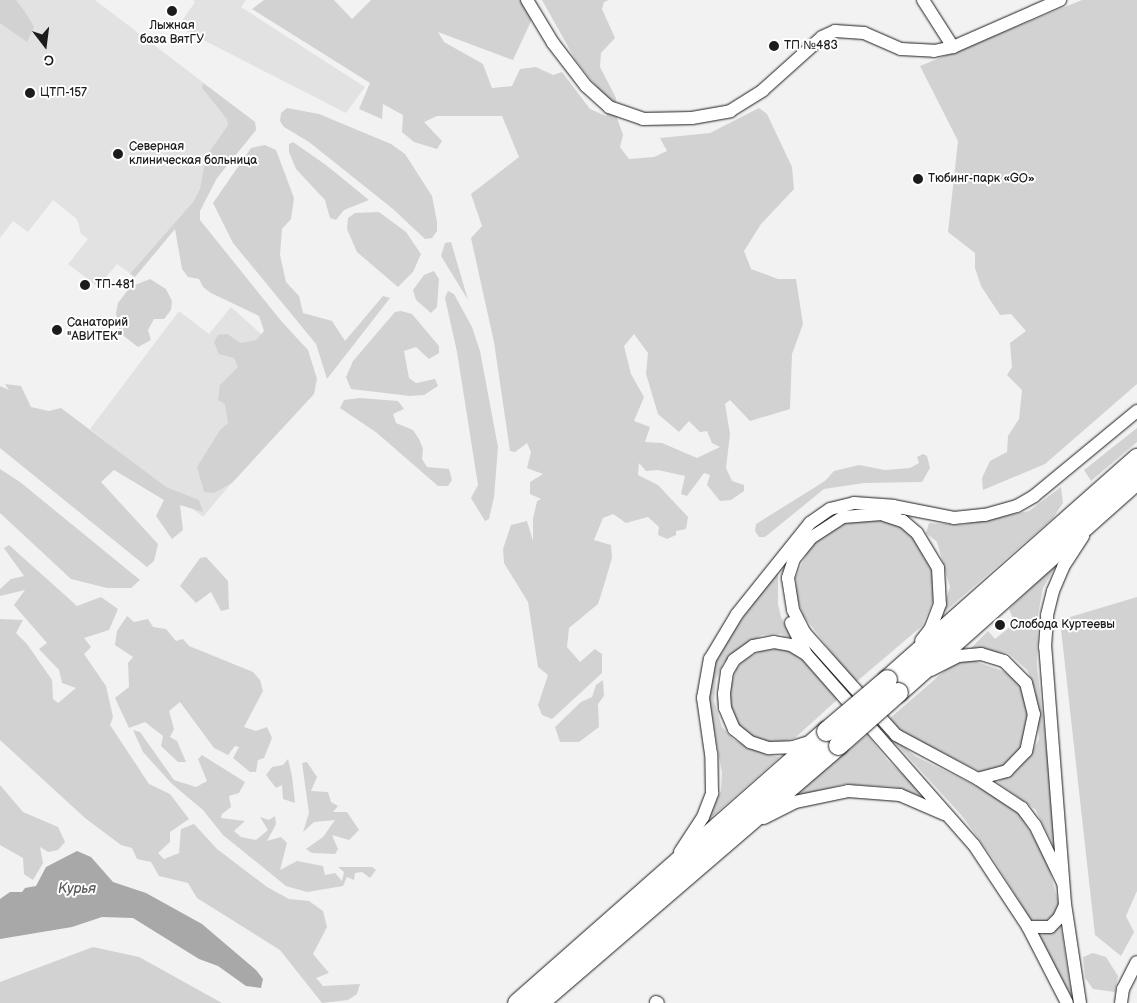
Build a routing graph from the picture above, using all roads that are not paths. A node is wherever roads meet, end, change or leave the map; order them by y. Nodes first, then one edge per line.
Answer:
1 (527, 0) edge
2 (923, 0) edge
3 (1060, 0) edge
4 (953, 47) junction
5 (1137, 412) edge
6 (1137, 458) edge
7 (1137, 479) edge
8 (1108, 504) junction
9 (863, 513) junction
10 (920, 513) junction
11 (792, 543) junction
12 (806, 654) junction
13 (909, 671) junction
14 (828, 738) junction
15 (978, 779) junction
16 (958, 825) junction
17 (714, 852) junction
18 (654, 882) junction
19 (1063, 883) junction
20 (1065, 904) junction
21 (1028, 927) junction
22 (1137, 962) edge
23 (517, 1003) edge
24 (538, 1003) edge
25 (1068, 1003) edge
26 (1080, 1003) edge
27 (1121, 1003) edge

1 - 4 street
2 - 4 street
3 - 4 street
5 - 10 street
6 - 13 highway
7 - 8 highway
8 - 13 highway
8 - 19 street
9 - 10 street
9 - 13 street
9 - 15 street
10 - 11 street
11 - 12 street
11 - 18 street
12 - 14 street
12 - 16 street
13 - 14 highway, bridge
13 - 15 street
14 - 17 highway
14 - 18 highway
15 - 19 street
16 - 17 street
16 - 21 street
17 - 24 highway
18 - 23 highway
19 - 20 street
20 - 21 street
20 - 26 street
21 - 25 street
22 - 27 street

